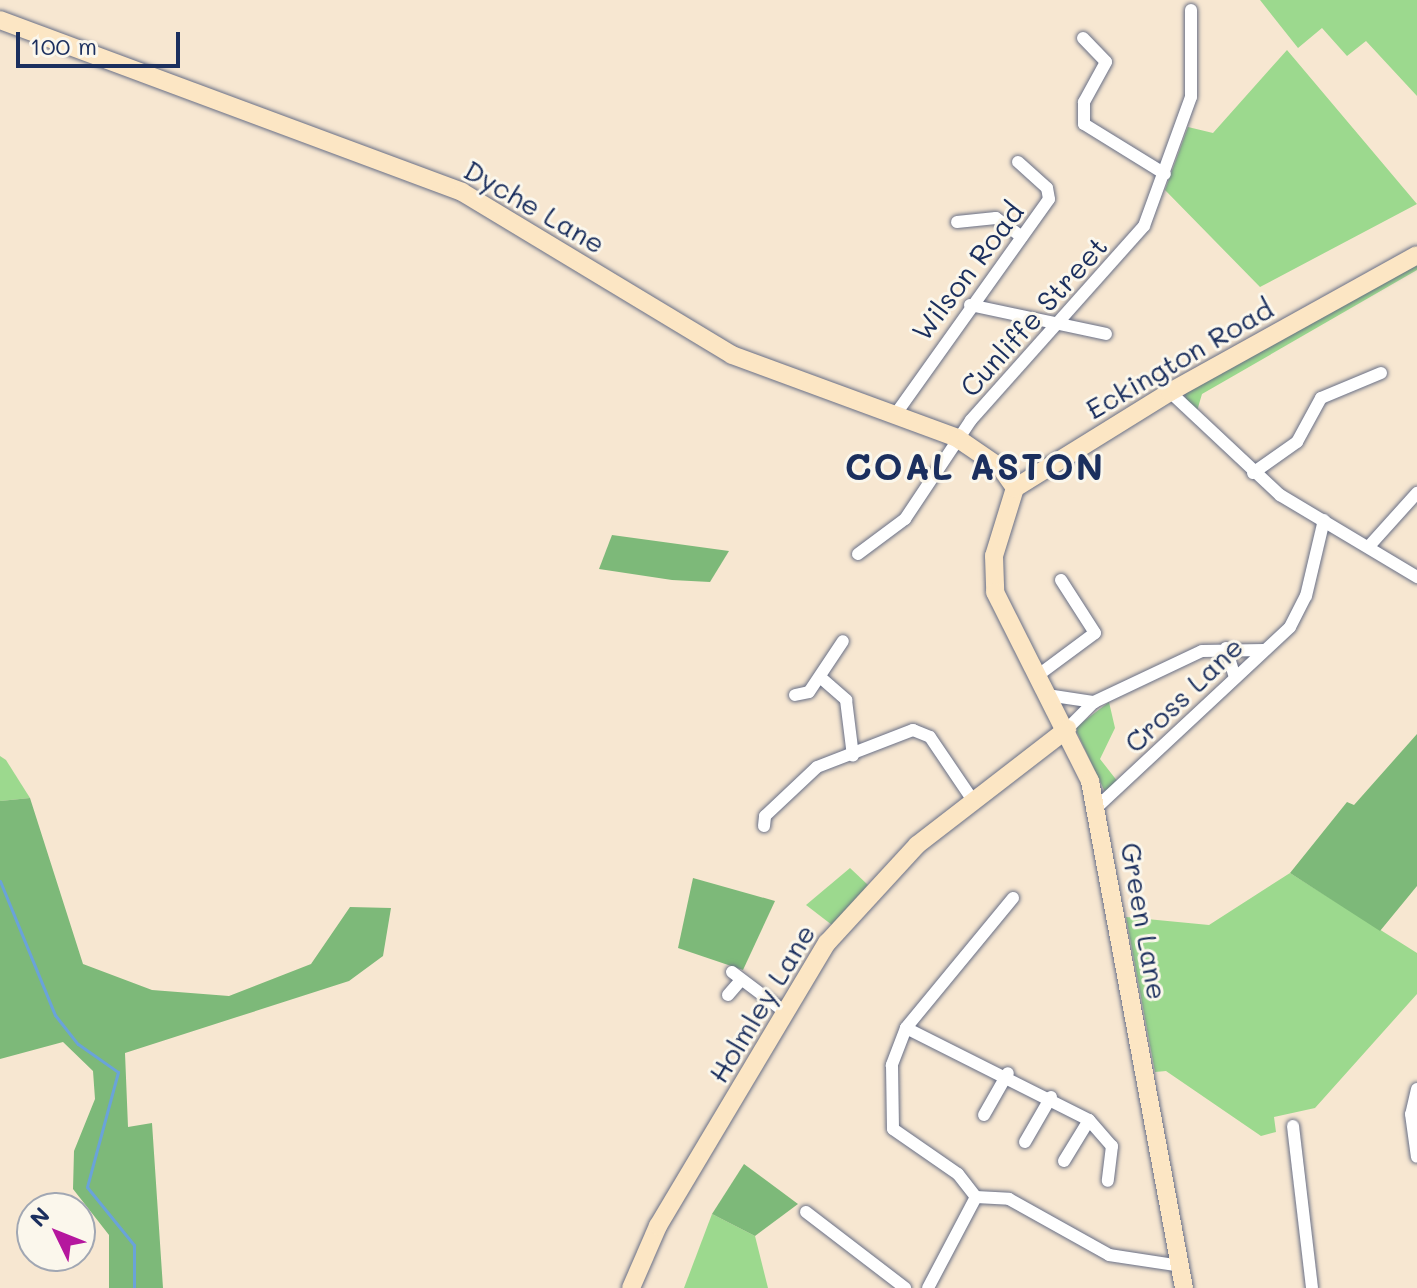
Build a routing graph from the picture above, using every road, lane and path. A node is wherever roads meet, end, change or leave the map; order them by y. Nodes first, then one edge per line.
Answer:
1 (1191, 10) dead end
2 (0, 20) edge
3 (1083, 38) dead end
4 (1018, 162) dead end
5 (1165, 174) junction
6 (957, 222) dead end
7 (1022, 237) junction
8 (1417, 255) edge
9 (970, 305) junction
10 (1059, 324) junction
11 (1106, 334) dead end
12 (1381, 373) dead end
13 (1170, 392) junction
14 (895, 415) junction
15 (957, 438) junction
16 (1253, 473) junction
17 (1015, 488) junction
18 (1417, 493) edge
19 (1324, 520) junction
20 (1371, 544) junction
21 (858, 554) dead end
22 (1417, 577) edge
23 (1061, 580) dead end
24 (843, 641) dead end
25 (1226, 648) junction
26 (1264, 650) junction
27 (1037, 676) junction
28 (820, 677) junction
29 (1235, 677) junction
30 (795, 695) dead end
31 (1047, 695) junction
32 (1094, 702) junction
33 (1067, 729) junction
34 (853, 756) junction
35 (972, 799) junction
36 (782, 800) junction
37 (1096, 808) junction
38 (792, 811) dead end
39 (764, 826) dead end
40 (1013, 898) dead end
41 (728, 995) dead end
42 (785, 1012) junction
43 (906, 1028) junction
44 (1008, 1073) junction
45 (1417, 1089) edge
46 (1051, 1097) junction
47 (984, 1115) dead end
48 (1089, 1120) junction
49 (1293, 1126) dead end
50 (1025, 1142) dead end
51 (1417, 1157) edge
52 (1064, 1161) dead end
53 (1108, 1181) dead end
54 (976, 1197) junction
55 (806, 1212) dead end
56 (1182, 1266) junction
57 (631, 1288) edge
58 (905, 1288) edge
59 (928, 1288) edge
60 (1184, 1288) edge
61 (1312, 1288) edge

1 - 5 street, Cunliffe Street
2 - 14 main road, Dyche Lane
3 - 5 street
4 - 7 street, Wilson Road
5 - 10 street, Cunliffe Street
6 - 7 street
7 - 9 street, Wilson Road
8 - 13 main road, Eckington Road
9 - 10 street
9 - 14 street, Wilson Road
10 - 11 street
10 - 15 street, Cunliffe Street
12 - 16 street
13 - 16 street
13 - 17 main road, Eckington Road
14 - 15 main road, Dyche Lane
15 - 17 main road, Dyche Lane
15 - 21 street, Cunliffe Street
16 - 19 street
17 - 27 main road, Green Lane
18 - 20 street
19 - 20 street
19 - 26 street, Cross Lane
20 - 22 street
23 - 27 street
24 - 28 street
25 - 26 street
25 - 29 street
25 - 32 street
26 - 29 street, Cross Lane
27 - 31 main road, Green Lane
28 - 30 street
28 - 34 street
29 - 37 street, Cross Lane
31 - 32 street
31 - 33 main road, Green Lane
32 - 33 street
33 - 35 main road, Holmley Lane
33 - 37 main road, Green Lane
34 - 35 street
34 - 36 street
35 - 42 main road, Holmley Lane
36 - 38 street
36 - 39 street
37 - 56 main road, Green Lane
40 - 43 street
41 - 42 street
42 - 57 main road, Holmley Lane
43 - 44 street
43 - 54 street
44 - 46 street
44 - 47 street
45 - 51 street
46 - 48 street
46 - 50 street
48 - 52 street
48 - 53 street
49 - 61 street
54 - 56 street
54 - 59 street
55 - 58 street
56 - 60 main road, Green Lane

